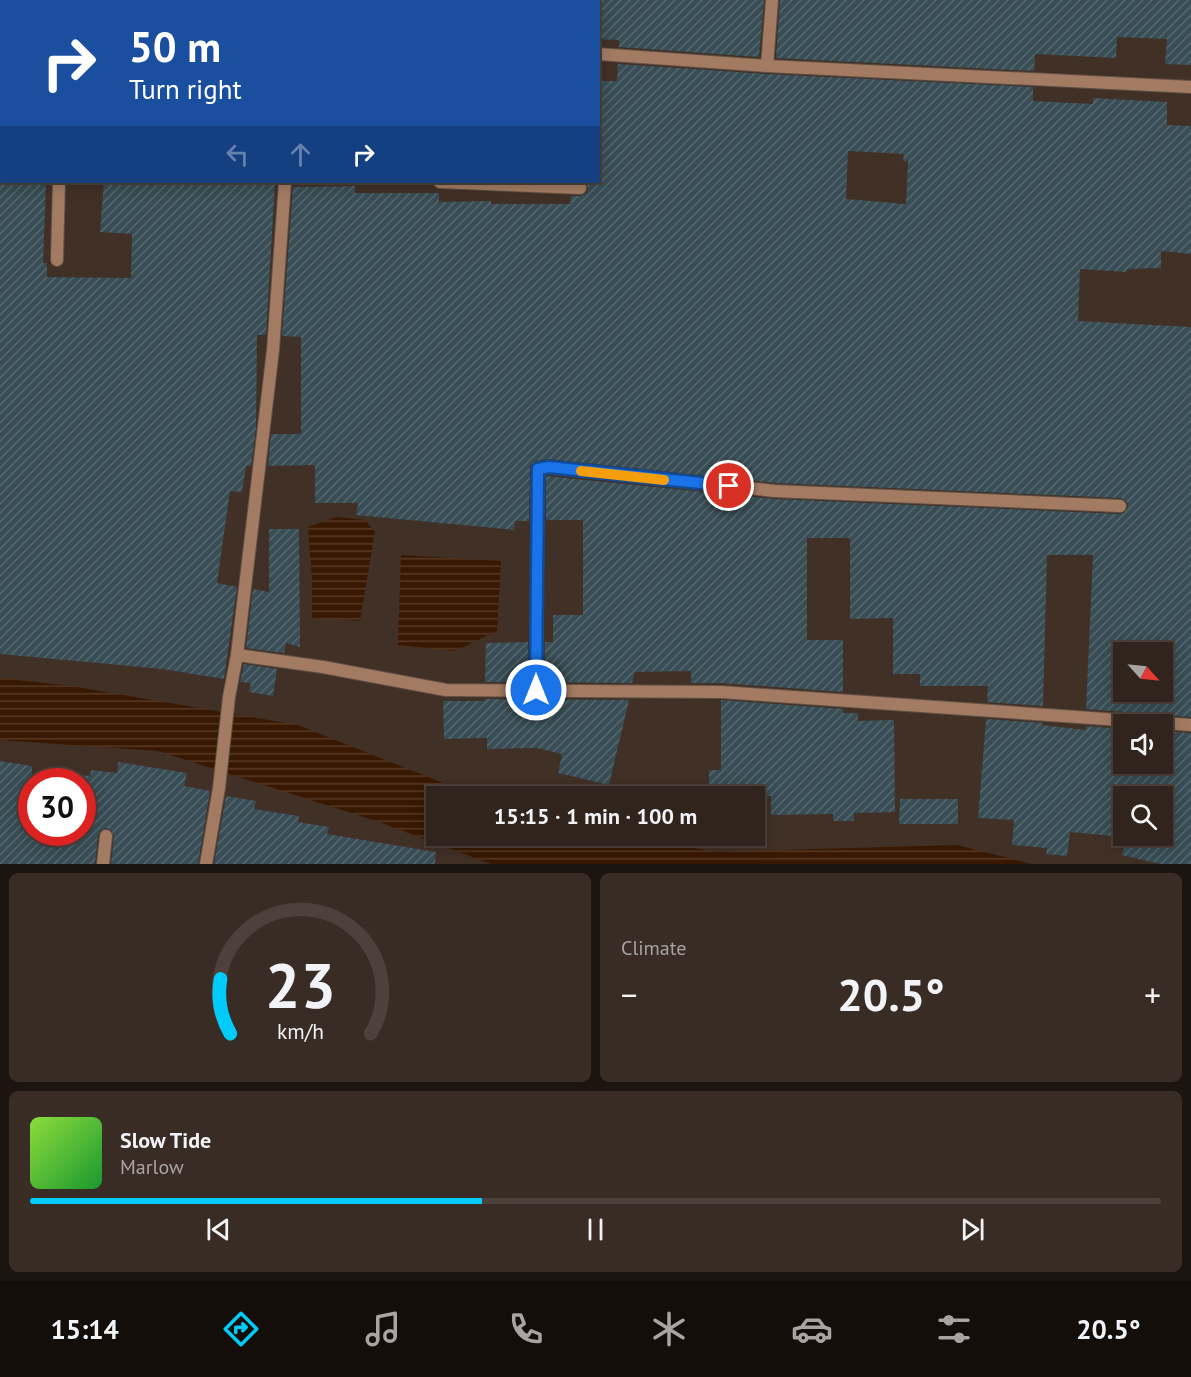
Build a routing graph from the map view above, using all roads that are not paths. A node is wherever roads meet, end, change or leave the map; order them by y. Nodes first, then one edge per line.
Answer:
1 (772, 0) edge
2 (600, 54) edge
3 (767, 66) junction
4 (1191, 87) edge
5 (59, 183) edge
6 (285, 183) edge
7 (460, 183) edge
8 (580, 189) dead end
9 (57, 260) dead end
10 (1120, 506) dead end
11 (237, 655) junction
12 (536, 690) junction
13 (1191, 725) edge
14 (106, 836) dead end
15 (103, 864) edge
16 (206, 864) edge

1 - 3 street
2 - 3 street
3 - 4 street
5 - 9 street
6 - 11 street
7 - 8 street
10 - 12 street
11 - 12 street
11 - 16 street
12 - 13 street
14 - 15 street

